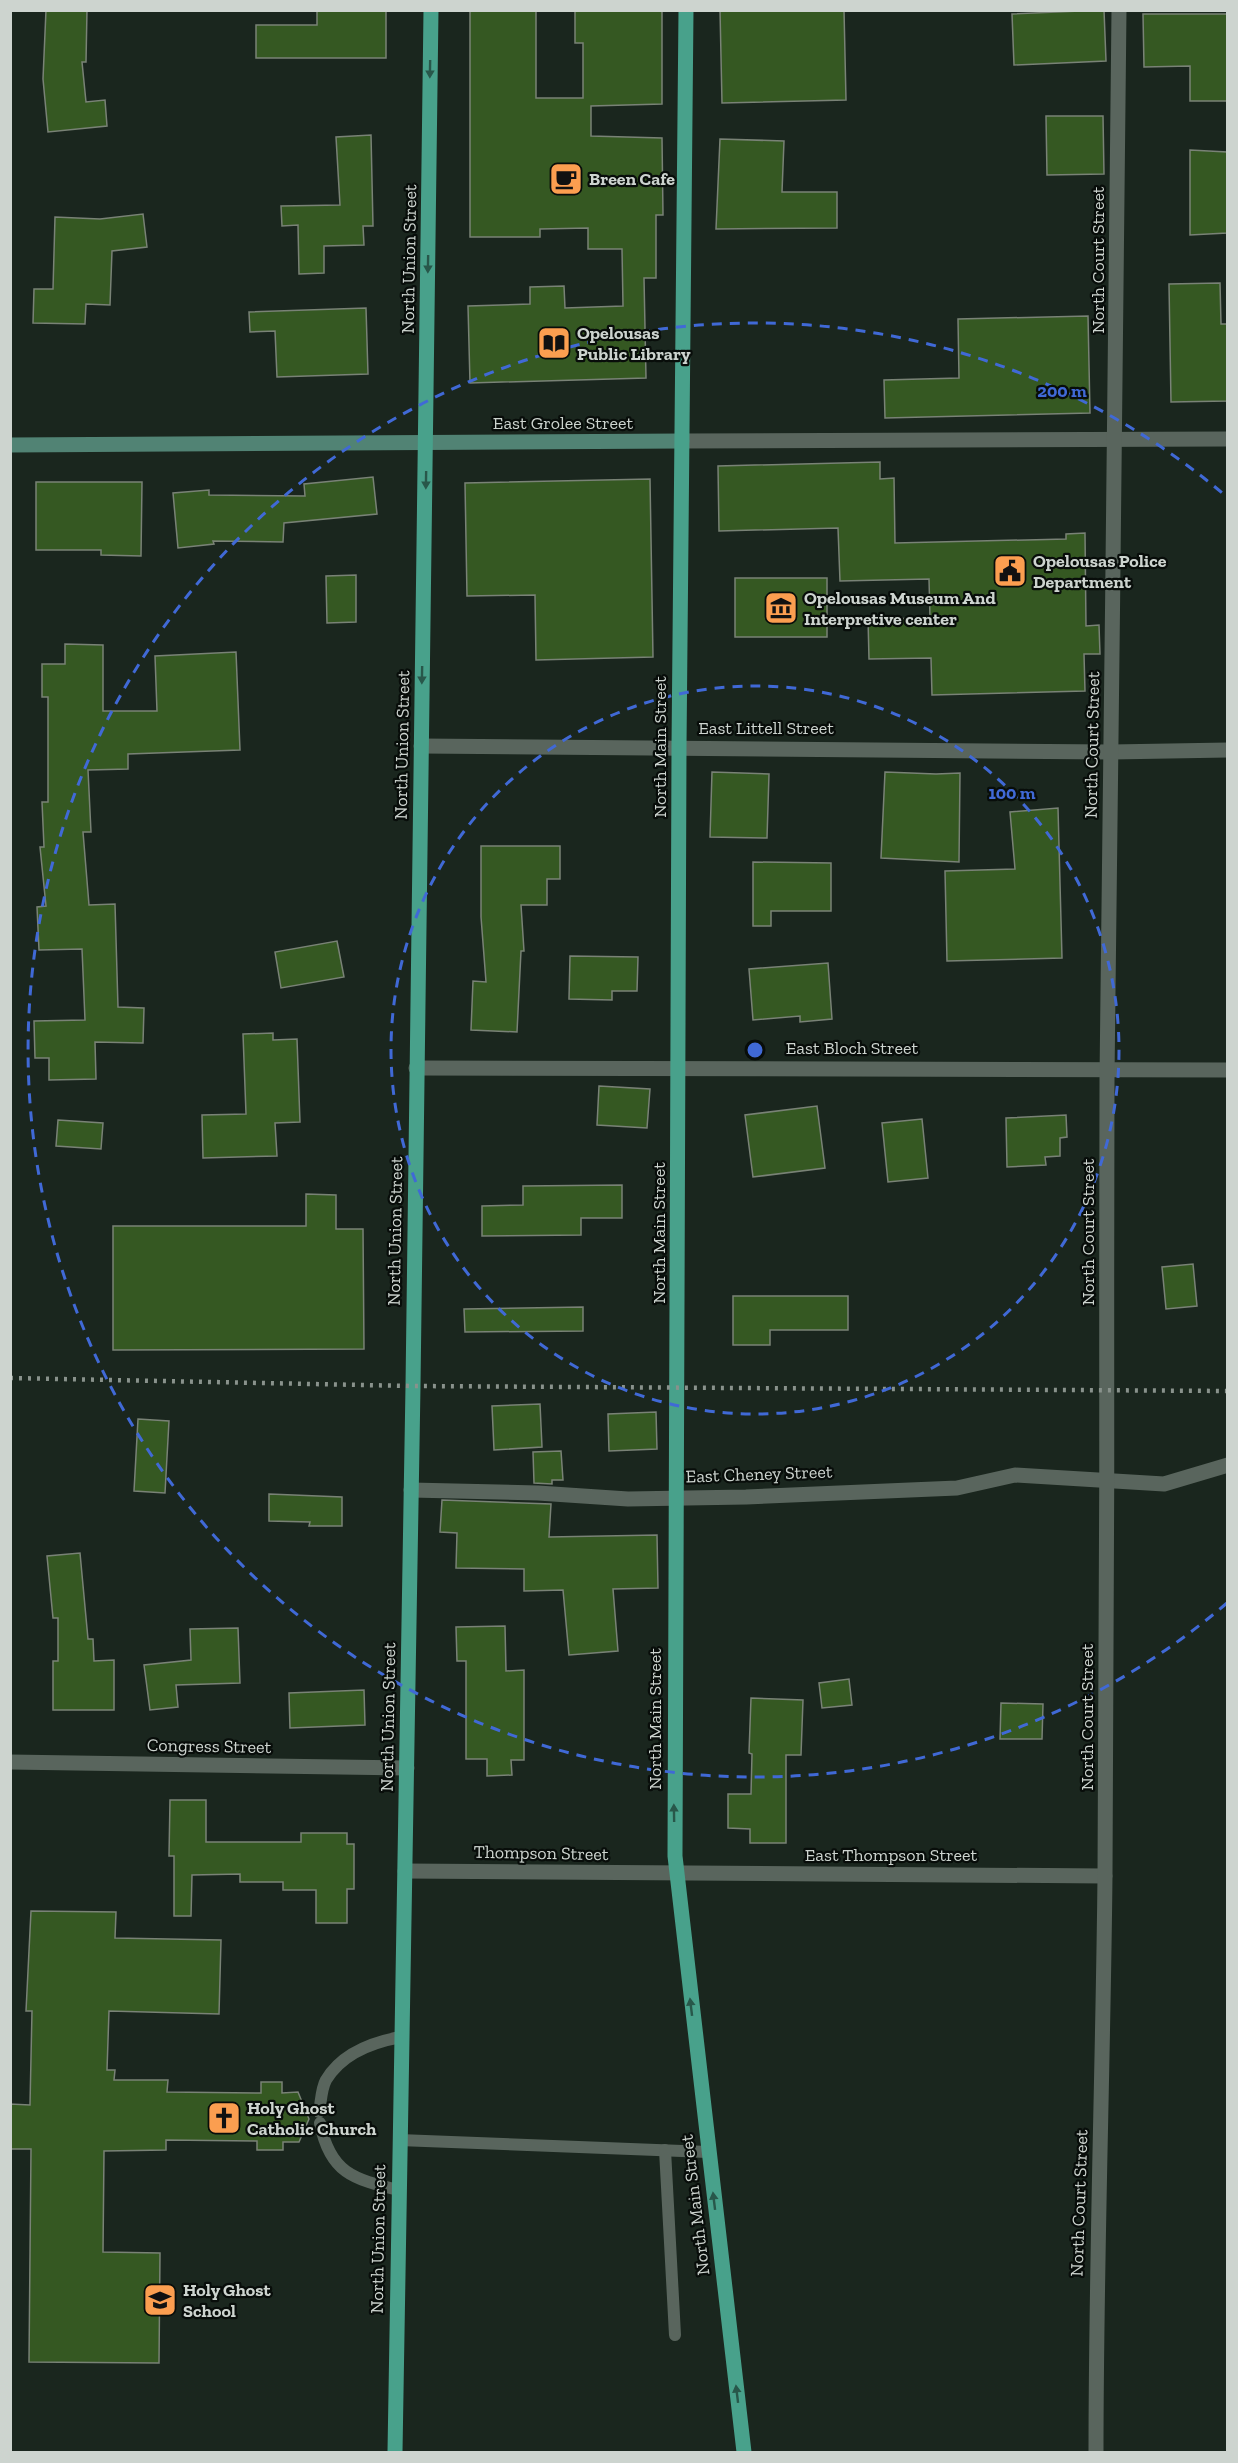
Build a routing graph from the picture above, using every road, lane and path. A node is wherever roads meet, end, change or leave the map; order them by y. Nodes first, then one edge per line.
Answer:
1 (431, 10) edge
2 (686, 10) edge
3 (1119, 10) edge
4 (1116, 438) junction
5 (1227, 439) edge
6 (682, 441) junction
7 (426, 443) junction
8 (10, 445) edge
9 (421, 746) junction
10 (679, 747) junction
11 (1227, 750) edge
12 (1111, 752) junction
13 (680, 1067) junction
14 (416, 1068) junction
15 (1227, 1070) edge
16 (1107, 1071) junction
17 (1227, 1465) edge
18 (1107, 1480) junction
19 (411, 1490) junction
20 (676, 1496) junction
21 (10, 1762) edge
22 (407, 1768) junction
23 (405, 1871) junction
24 (677, 1874) junction
25 (1105, 1875) junction
26 (401, 2037) junction
27 (399, 2140) junction
28 (665, 2150) junction
29 (708, 2152) junction
30 (398, 2190) junction
31 (675, 2335) dead end
32 (395, 2452) edge
33 (744, 2452) edge
34 (1096, 2452) edge

1 -> 7 main road, North Union Street
2 - 6 main road, North Main Street
3 - 4 street, North Court Street
4 - 5 street, East Grolee Street
4 - 6 street, East Grolee Street
4 - 12 street, North Court Street
6 - 7 street, East Grolee Street
6 - 10 main road, North Main Street
7 - 8 street, East Grolee Street
7 -> 9 main road, North Union Street
9 - 10 street, East Littell Street
9 - 14 main road, North Union Street
10 - 12 street, East Littell Street
10 - 13 main road, North Main Street
11 - 12 street, East Littell Street
12 - 16 street, North Court Street
13 - 14 street, East Bloch Street
13 - 16 street, East Bloch Street
13 - 20 main road, North Main Street
14 - 19 main road, North Union Street
15 - 16 street, East Bloch Street
16 - 18 street, North Court Street
17 - 18 street, East Cheney Street
18 - 20 street, East Cheney Street
18 - 25 street, North Court Street
19 - 20 street, East Cheney Street
19 - 22 main road, North Union Street
24 -> 20 main road, North Main Street
21 - 22 street, Congress Street
22 - 23 main road, North Union Street
23 - 24 street, Thompson Street
23 - 26 main road, North Union Street
24 - 25 street, East Thompson Street
29 -> 24 main road, North Main Street
25 - 34 street, North Court Street
26 - 27 main road, North Union Street
26 - 30 lane
27 - 28 lane
27 - 30 main road, North Union Street
28 - 29 lane
28 - 31 lane
33 -> 29 main road, North Main Street
30 - 32 main road, North Union Street

